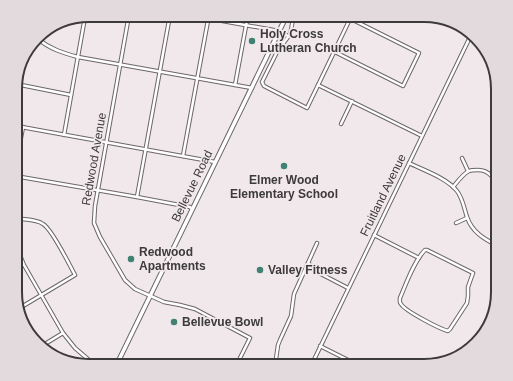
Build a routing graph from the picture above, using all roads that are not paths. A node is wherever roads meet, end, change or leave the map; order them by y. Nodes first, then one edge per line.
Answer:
1 (84, 22) edge
2 (128, 22) edge
3 (169, 22) edge
4 (208, 22) edge
5 (232, 22) edge
6 (247, 22) edge
7 (284, 22) edge
8 (292, 22) edge
9 (349, 22) edge
10 (356, 22) edge
11 (246, 25) junction
12 (279, 31) junction
13 (289, 36) junction
14 (469, 40) edge
15 (42, 42) edge
16 (335, 52) junction
17 (78, 57) junction
18 (120, 65) junction
19 (159, 72) junction
20 (198, 78) junction
21 (22, 85) edge
22 (235, 85) junction
23 (318, 85) junction
24 (252, 88) junction
25 (71, 95) junction
26 (352, 101) junction
27 (341, 124) dead end
28 (23, 127) joint
29 (22, 133) edge
30 (64, 135) junction
31 (422, 136) junction
32 (106, 142) junction
33 (146, 149) junction
34 (183, 156) junction
35 (462, 158) dead end
36 (215, 162) junction
37 (409, 162) junction
38 (468, 171) junction
39 (491, 175) edge
40 (22, 177) edge
41 (453, 186) junction
42 (98, 190) junction
43 (137, 197) junction
44 (192, 208) junction
45 (467, 218) junction
46 (22, 219) edge
47 (456, 223) dead end
48 (374, 236) junction
49 (491, 242) edge
50 (318, 243) dead end
51 (419, 258) junction
52 (22, 261) edge
53 (308, 263) junction
54 (348, 288) junction
55 (41, 296) junction
56 (150, 296) junction
57 (24, 306) edge
58 (63, 333) junction
59 (46, 343) edge
60 (320, 346) junction
61 (88, 359) edge
62 (119, 359) edge
63 (240, 359) edge
64 (276, 359) edge
65 (314, 359) edge
66 (346, 359) edge

1 - 17 street
2 - 18 street, Redwood Avenue
3 - 19 street
4 - 20 street
5 - 11 street
6 - 11 street
7 - 12 main road, Bellevue Road
8 - 13 street
9 - 16 street
10 - 16 street
11 - 12 street
11 - 22 street
12 - 13 street
12 - 24 main road, Bellevue Road
13 - 23 street
14 - 31 street, Fruitland Avenue
15 - 17 street
16 - 23 street
17 - 18 street
17 - 25 street
18 - 19 street
18 - 32 street, Redwood Avenue
19 - 20 street
19 - 33 street
20 - 22 street
20 - 34 street
21 - 25 street
22 - 24 street
23 - 26 street
24 - 36 main road, Bellevue Road
25 - 30 street
26 - 27 street
26 - 31 street
28 - 29 street
28 - 30 street
30 - 32 street
31 - 37 street, Fruitland Avenue
32 - 33 street
32 - 42 street, Redwood Avenue
33 - 34 street
33 - 43 street
34 - 36 street
35 - 38 street
36 - 44 main road, Bellevue Road
37 - 41 street
37 - 48 street, Fruitland Avenue
38 - 39 street
38 - 41 street
40 - 42 street
41 - 45 street
42 - 43 street
42 - 56 street, Redwood Avenue
43 - 44 street
44 - 56 main road, Bellevue Road
45 - 47 street
45 - 49 street
46 - 55 street
48 - 51 street
48 - 54 street, Fruitland Avenue
50 - 53 street
51 - 51 street
52 - 55 street
53 - 54 street
53 - 64 street
54 - 60 street, Fruitland Avenue
55 - 57 street
55 - 58 street
56 - 62 main road, Bellevue Road
56 - 63 street, Redwood Avenue
58 - 59 street
58 - 61 street
60 - 65 street, Fruitland Avenue
60 - 66 street

